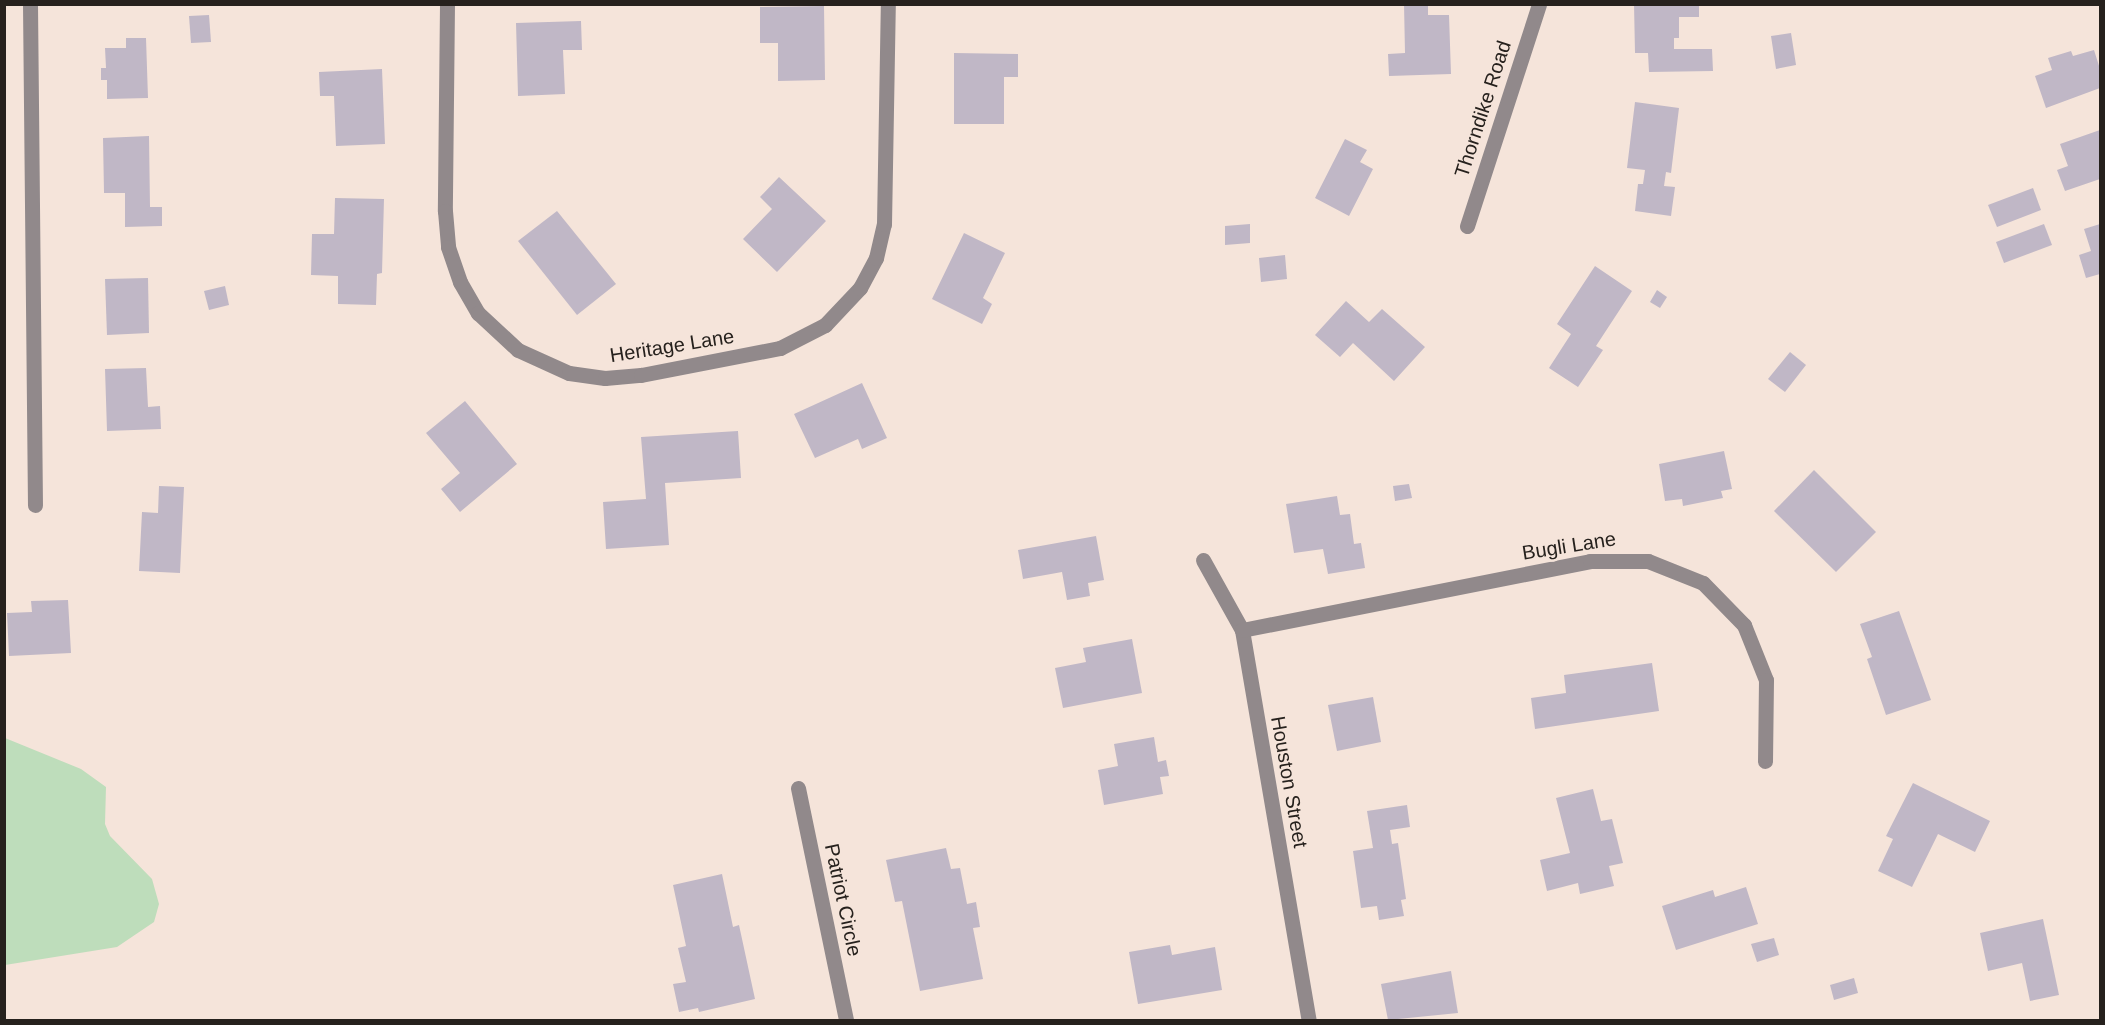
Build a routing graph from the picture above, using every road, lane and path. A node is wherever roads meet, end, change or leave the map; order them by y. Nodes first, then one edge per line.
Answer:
1 (30, 4) edge
2 (447, 4) edge
3 (888, 4) edge
4 (1539, 4) edge
5 (1467, 226) dead end
6 (35, 505) dead end
7 (1203, 560) dead end
8 (1242, 630) junction
9 (1765, 761) dead end
10 (798, 788) dead end
11 (846, 1020) edge
12 (1309, 1020) edge

1 - 6 street
2 - 3 street, Heritage Lane
4 - 5 street, Thorndike Road
7 - 8 street, Houston Street
8 - 9 street, Bugli Lane
8 - 12 street, Houston Street
10 - 11 street, Patriot Circle

